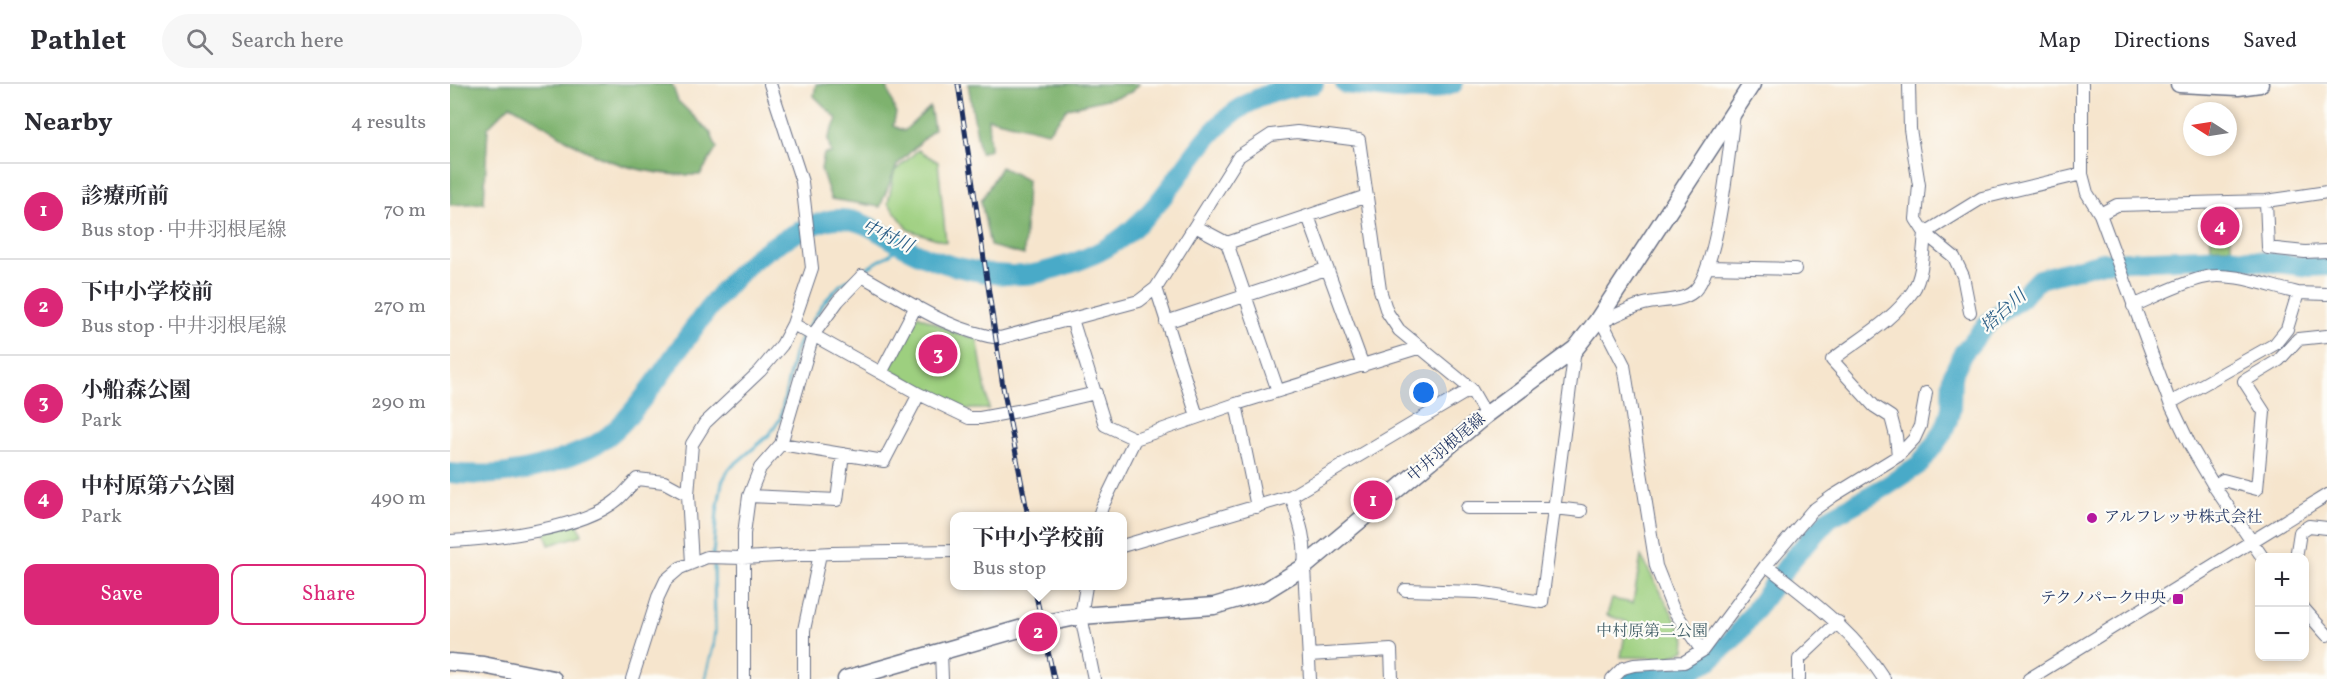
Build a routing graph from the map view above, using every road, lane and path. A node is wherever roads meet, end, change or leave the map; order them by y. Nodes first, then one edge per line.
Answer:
1 (770, 84) edge
2 (1909, 84) edge
3 (2082, 84) edge
4 (2179, 84) edge
5 (2260, 84) edge
6 (1748, 86) edge
7 (1735, 108) junction
8 (2082, 174) junction
9 (2327, 192) edge
10 (1367, 196) junction
11 (2266, 201) junction
12 (2100, 214) junction
13 (1308, 216) junction
14 (1195, 226) junction
15 (1925, 232) junction
16 (1227, 243) junction
17 (2327, 251) edge
18 (1708, 267) junction
19 (1326, 269) junction
20 (1795, 269) dead end
21 (1156, 288) junction
22 (2298, 293) junction
23 (2327, 294) edge
24 (1244, 296) junction
25 (916, 306) junction
26 (2133, 306) junction
27 (1970, 312) dead end
28 (1072, 318) junction
29 (1599, 321) junction
30 (1166, 322) junction
31 (796, 326) junction
32 (813, 335) junction
33 (2327, 336) edge
34 (1421, 348) junction
35 (1575, 349) junction
36 (1363, 366) junction
37 (881, 373) junction
38 (1471, 389) junction
39 (1278, 391) junction
40 (1096, 393) junction
41 (1926, 393) dead end
42 (919, 394) junction
43 (2170, 403) junction
44 (1236, 404) junction
45 (1486, 415) junction
46 (1197, 417) junction
47 (1135, 439) junction
48 (782, 444) junction
49 (843, 454) junction
50 (1898, 456) junction
51 (2214, 486) junction
52 (688, 495) junction
53 (2327, 495) edge
54 (748, 496) junction
55 (1291, 496) junction
56 (1257, 507) junction
57 (1467, 508) dead end
58 (1555, 508) junction
59 (1581, 511) dead end
60 (1101, 512) edge
61 (2327, 528) edge
62 (450, 541) edge
63 (2251, 543) junction
64 (1127, 545) edge
65 (950, 551) edge
66 (2259, 553) edge
67 (2297, 553) edge
68 (820, 554) junction
69 (743, 558) junction
70 (692, 562) junction
71 (1766, 566) junction
72 (1304, 567) junction
73 (1085, 590) edge
74 (1405, 590) dead end
75 (2309, 615) edge
76 (1081, 616) junction
77 (1838, 622) junction
78 (2327, 635) edge
79 (1702, 651) junction
80 (940, 652) junction
81 (1309, 655) junction
82 (450, 662) edge
83 (1615, 678) edge
84 (553, 679) edge
85 (632, 679) edge
86 (744, 679) edge
87 (804, 679) edge
88 (846, 679) edge
89 (942, 679) edge
90 (1094, 679) edge
91 (1310, 679) edge
92 (1392, 679) edge
93 (1799, 679) edge
94 (1884, 679) edge
95 (2029, 679) edge

1 - 31 street
2 - 15 street
3 - 8 street
4 - 5 main road
6 - 7 main road, 中井羽根尾線
7 - 18 street
7 - 29 main road, 中井羽根尾線
8 - 12 street
8 - 15 street
9 - 11 street
10 - 13 street
10 - 14 street
10 - 34 street
11 - 12 street
11 - 17 street
12 - 26 street
13 - 16 street
13 - 19 street
14 - 16 street
14 - 21 street
15 - 27 street
15 - 50 street
16 - 24 street
18 - 20 street
18 - 29 street
19 - 24 street
19 - 36 street
21 - 28 street
21 - 30 street
22 - 23 street
22 - 26 street
22 - 43 street
24 - 30 street
24 - 39 street
25 - 28 street
25 - 32 street
25 - 37 street
26 - 43 street
28 - 40 street
29 - 35 main road, 中井羽根尾線
29 - 79 street
30 - 46 street
31 - 32 street
31 - 52 street
32 - 37 street
32 - 48 street
33 - 51 street
34 - 36 street
34 - 38 street
35 - 45 main road, 中井羽根尾線
35 - 58 street
36 - 39 street
37 - 42 street
38 - 45 street
38 - 55 street
39 - 44 street
40 - 42 street
40 - 47 street
41 - 50 street
42 - 49 street
43 - 51 street
44 - 46 street
44 - 56 street
45 - 72 main road, 中井羽根尾線
46 - 47 street
47 - 60 street
48 - 49 street
48 - 54 street
49 - 54 street
50 - 71 street
51 - 63 street
52 - 62 street
52 - 70 street
53 - 63 street
54 - 69 street
55 - 56 street
55 - 72 street
56 - 64 street
57 - 58 street
58 - 59 street
58 - 74 street
61 - 67 street
63 - 66 street
63 - 95 street
65 - 68 street
68 - 69 street
68 - 87 street
69 - 70 street
69 - 86 street
70 - 85 street
71 - 77 street
71 - 79 street
72 - 76 main road, 中井羽根尾線
72 - 81 street
73 - 76 street
75 - 78 street
76 - 80 main road, 中井羽根尾線
76 - 90 street
77 - 93 street
77 - 94 street
79 - 83 street
80 - 88 main road, 中井羽根尾線
80 - 89 street
81 - 91 street
81 - 92 street
82 - 84 main road

